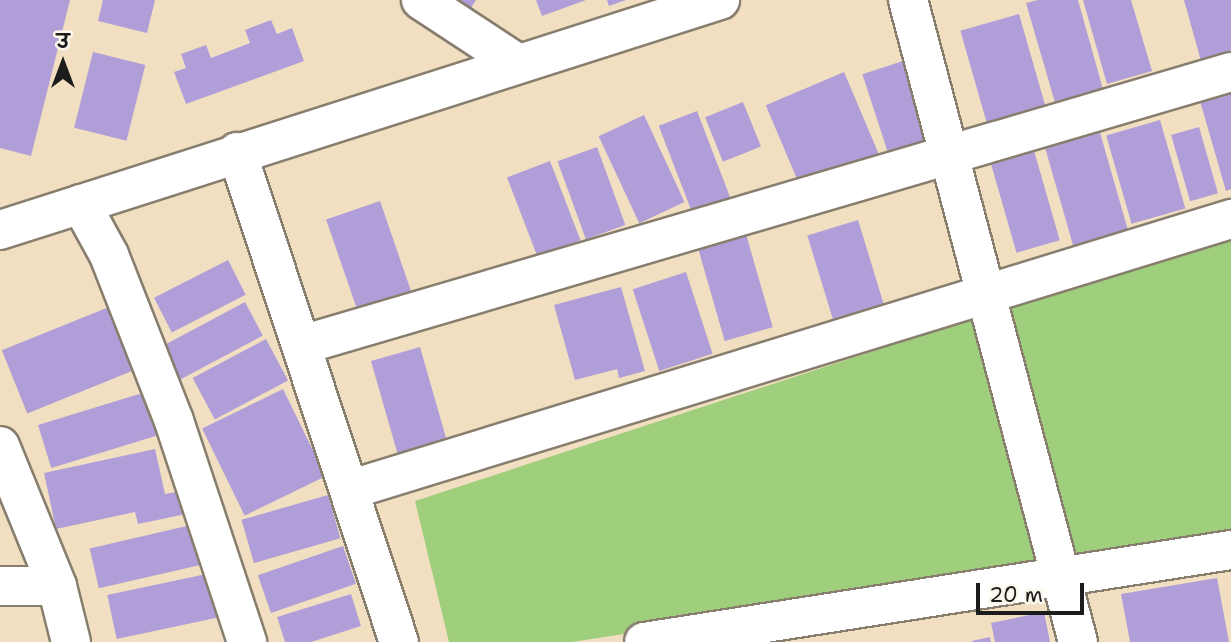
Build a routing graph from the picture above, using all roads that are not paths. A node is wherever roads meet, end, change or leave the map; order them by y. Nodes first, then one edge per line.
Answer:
1 (421, 0) edge
2 (720, 0) edge
3 (908, 0) edge
4 (517, 63) junction
5 (1231, 72) edge
6 (237, 152) junction
7 (946, 155) junction
8 (81, 204) junction
9 (1231, 219) edge
10 (0, 230) edge
11 (981, 297) junction
12 (305, 344) junction
13 (0, 446) edge
14 (352, 489) junction
15 (1231, 550) edge
16 (1061, 581) junction
17 (0, 586) edge
18 (57, 586) junction
19 (71, 642) edge
20 (247, 642) edge
21 (400, 642) edge
22 (644, 642) edge
23 (1078, 642) edge

1 - 4 street
2 - 4 street
3 - 7 street
4 - 6 street
5 - 7 street
6 - 8 street
6 - 12 street
7 - 11 street
7 - 12 street
8 - 10 street
8 - 20 street
9 - 11 street
11 - 14 street
11 - 16 street
12 - 14 street
13 - 18 street
14 - 21 street
15 - 16 street
16 - 22 street
16 - 23 street
17 - 18 street
18 - 19 street

